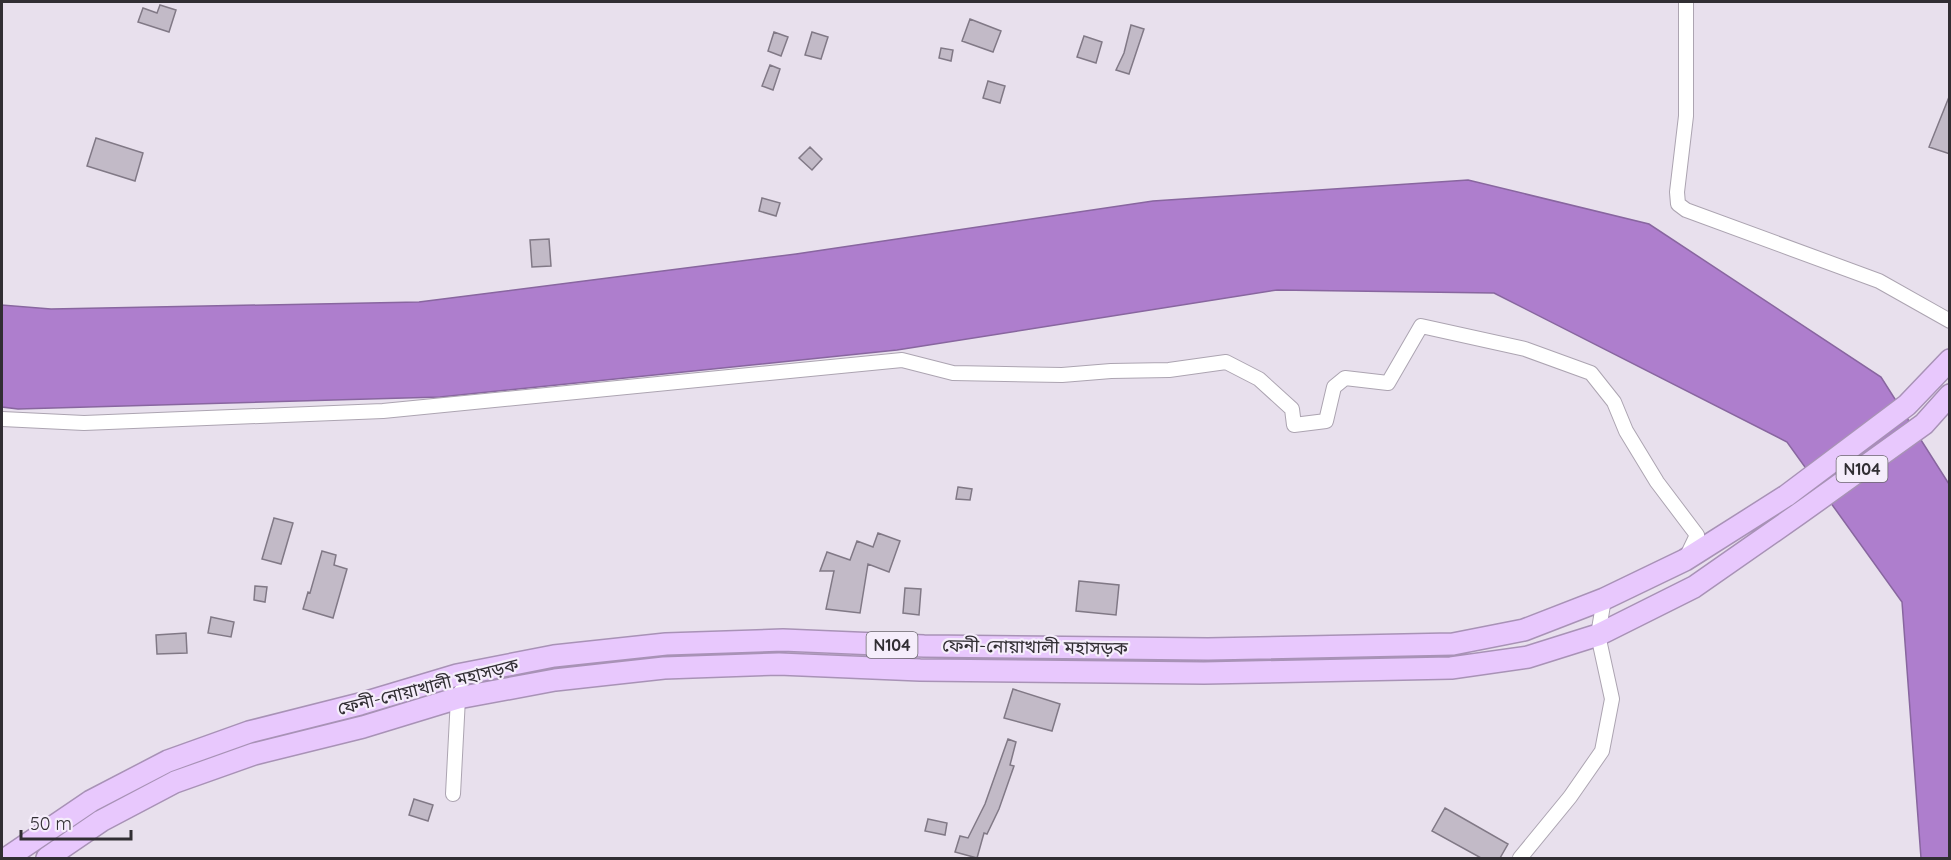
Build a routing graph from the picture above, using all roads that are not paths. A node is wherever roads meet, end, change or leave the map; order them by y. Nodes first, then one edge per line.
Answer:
1 (1686, 2) edge
2 (1950, 321) edge
3 (1950, 360) edge
4 (1950, 395) edge
5 (2, 419) edge
6 (1685, 560) junction
7 (1604, 599) junction
8 (1598, 635) junction
9 (469, 673) junction
10 (458, 698) junction
11 (453, 794) dead end
12 (7, 858) edge
13 (47, 858) edge
14 (1520, 858) edge

1 - 2 street
3 - 6 highway, ফেনী-নোয়াখালী মহাসড়ক / N104
4 - 8 highway, ফেনী-নোয়াখালী মহাসড়ক / N104
5 - 6 street
6 - 7 highway, ফেনী-নোয়াখালী মহাসড়ক / N104
7 - 8 street
7 - 9 highway, ফেনী-নোয়াখালী মহাসড়ক / N104
8 - 10 highway, ফেনী-নোয়াখালী মহাসড়ক / N104
8 - 14 street
9 - 10 street
9 - 12 highway, ফেনী-নোয়াখালী মহাসড়ক / N104
10 - 11 street
10 - 13 highway, ফেনী-নোয়াখালী মহাসড়ক / N104

